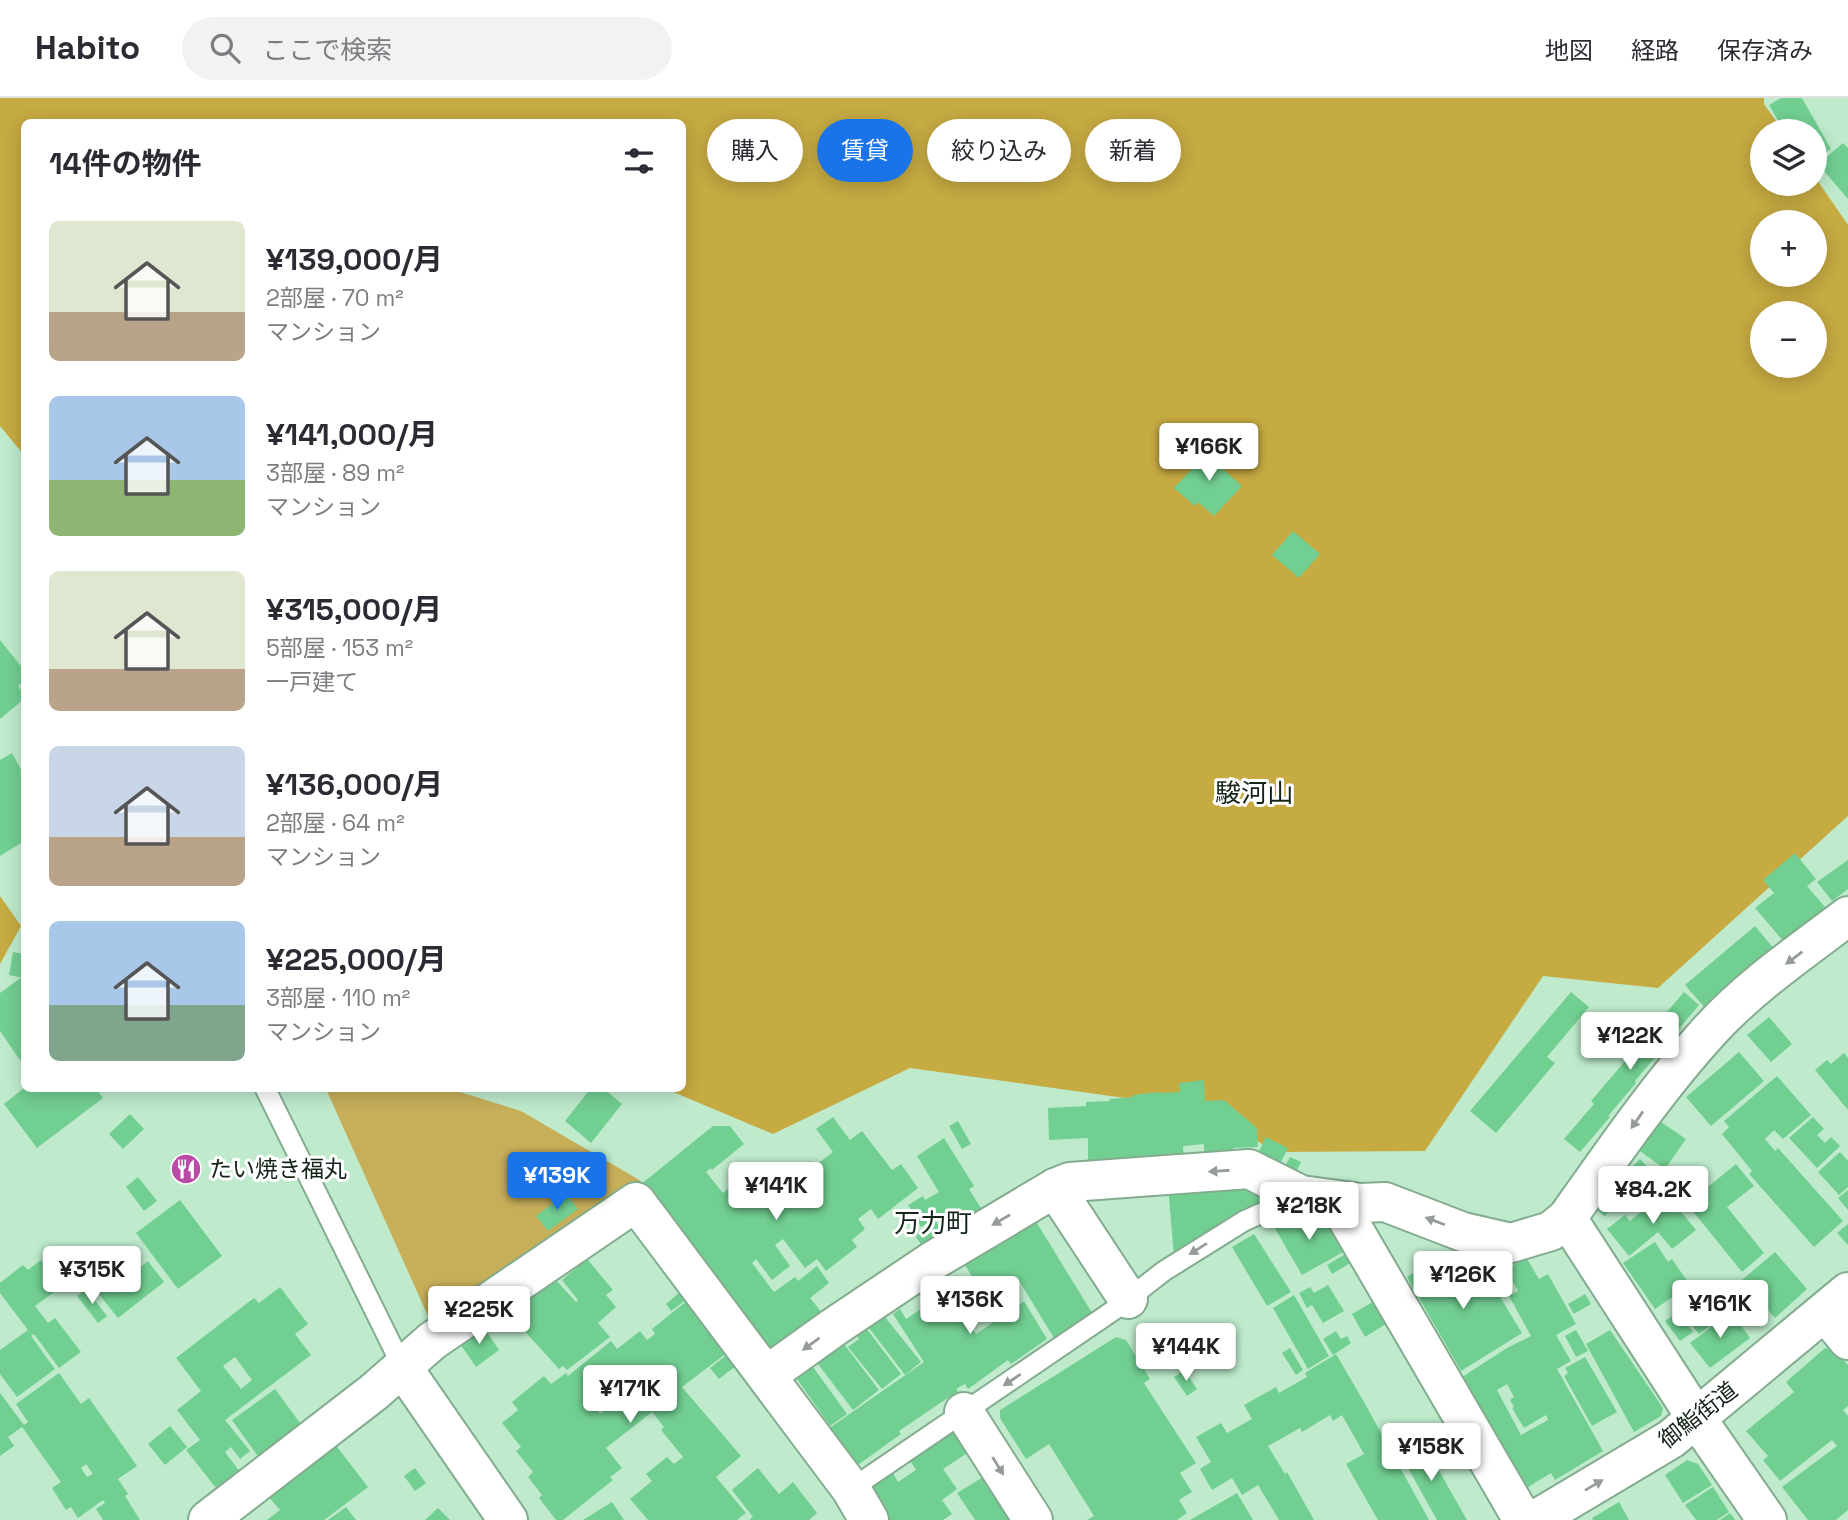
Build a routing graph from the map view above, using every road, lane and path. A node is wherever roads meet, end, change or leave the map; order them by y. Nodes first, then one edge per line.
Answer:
1 (1848, 916) edge
2 (267, 1092) edge
3 (1055, 1188) junction
4 (1319, 1198) junction
5 (1567, 1218) junction
6 (1128, 1299) junction
7 (1840, 1315) edge
8 (403, 1368) junction
9 (767, 1375) junction
10 (964, 1412) junction
11 (1697, 1419) junction
12 (860, 1504) edge
13 (208, 1520) edge
14 (508, 1520) edge
15 (1033, 1520) edge
16 (1523, 1520) edge
17 (1535, 1520) edge
18 (1767, 1520) edge

1 -> 5 street
2 - 8 lane
4 -> 3 street
3 - 6 street
3 -> 9 street
5 -> 4 street
4 -> 6 lane
4 - 16 street
5 - 11 street
6 -> 10 lane
7 - 11 street, 御鮨街道
8 - 9 street
8 - 13 street
8 - 14 street
9 - 12 street
10 - 12 lane
10 -> 15 street
17 -> 11 street, 御鮨街道
11 - 18 street

